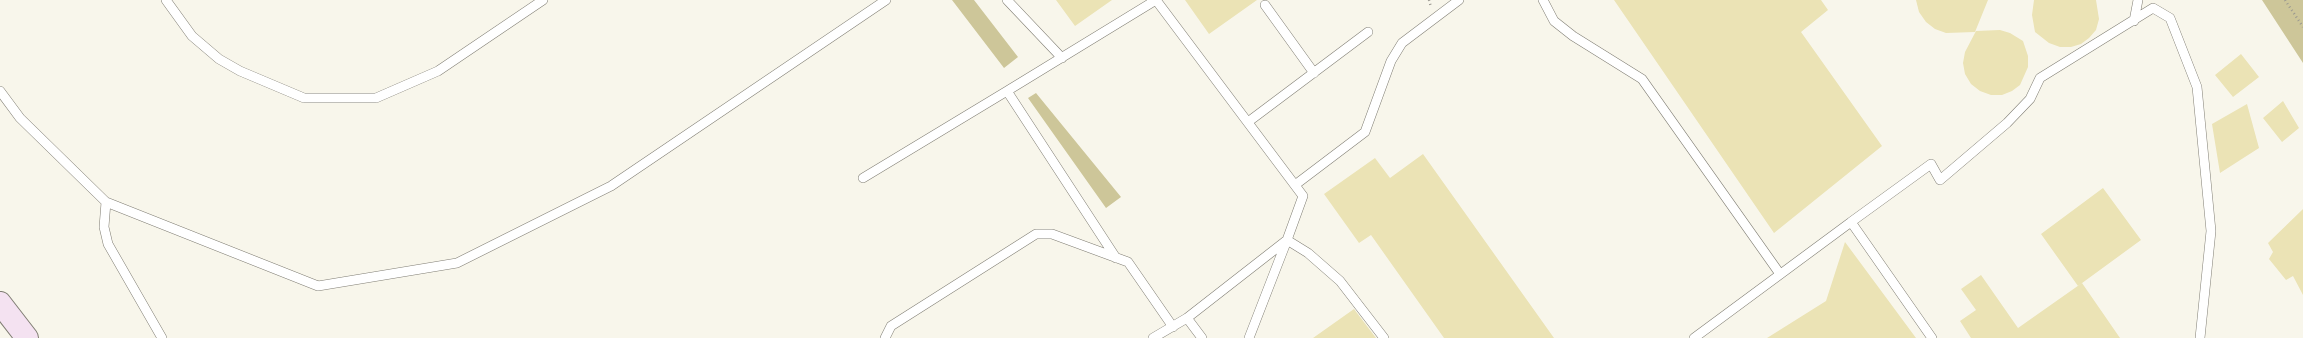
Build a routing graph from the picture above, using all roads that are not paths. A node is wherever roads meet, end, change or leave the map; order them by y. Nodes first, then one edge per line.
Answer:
1 (166, 0) edge
2 (543, 0) edge
3 (886, 0) edge
4 (1007, 0) edge
5 (1459, 0) edge
6 (1543, 0) edge
7 (2138, 0) edge
8 (1265, 5) dead end
9 (2134, 21) junction
10 (1368, 32) dead end
11 (1062, 58) junction
12 (1314, 73) junction
13 (0, 91) edge
14 (1007, 91) junction
15 (1248, 122) junction
16 (863, 178) dead end
17 (1295, 185) junction
18 (106, 202) junction
19 (1851, 222) junction
20 (1287, 240) junction
21 (1116, 258) junction
22 (1780, 274) junction
23 (0, 303) edge
24 (1187, 318) junction
25 (1173, 327) junction
26 (1700, 336) edge
27 (27, 338) edge
28 (162, 338) edge
29 (885, 338) edge
30 (1153, 338) edge
31 (1202, 338) edge
32 (1249, 338) edge
33 (1384, 338) edge
34 (1932, 338) edge
35 (2200, 338) edge

1 - 2 lane
3 - 18 lane
4 - 11 lane
5 - 17 lane
6 - 22 lane
7 - 9 lane
8 - 12 lane
9 - 19 lane
9 - 35 lane
10 - 12 lane
11 - 14 lane
11 - 15 lane
12 - 15 lane
13 - 18 lane
14 - 16 lane
14 - 21 lane
15 - 17 lane
17 - 20 lane
18 - 28 lane
19 - 22 lane
19 - 34 lane
20 - 24 lane
20 - 32 lane
20 - 33 lane
21 - 25 lane
21 - 29 lane
22 - 26 lane
23 - 27 street
24 - 25 lane
24 - 31 lane
25 - 30 lane

